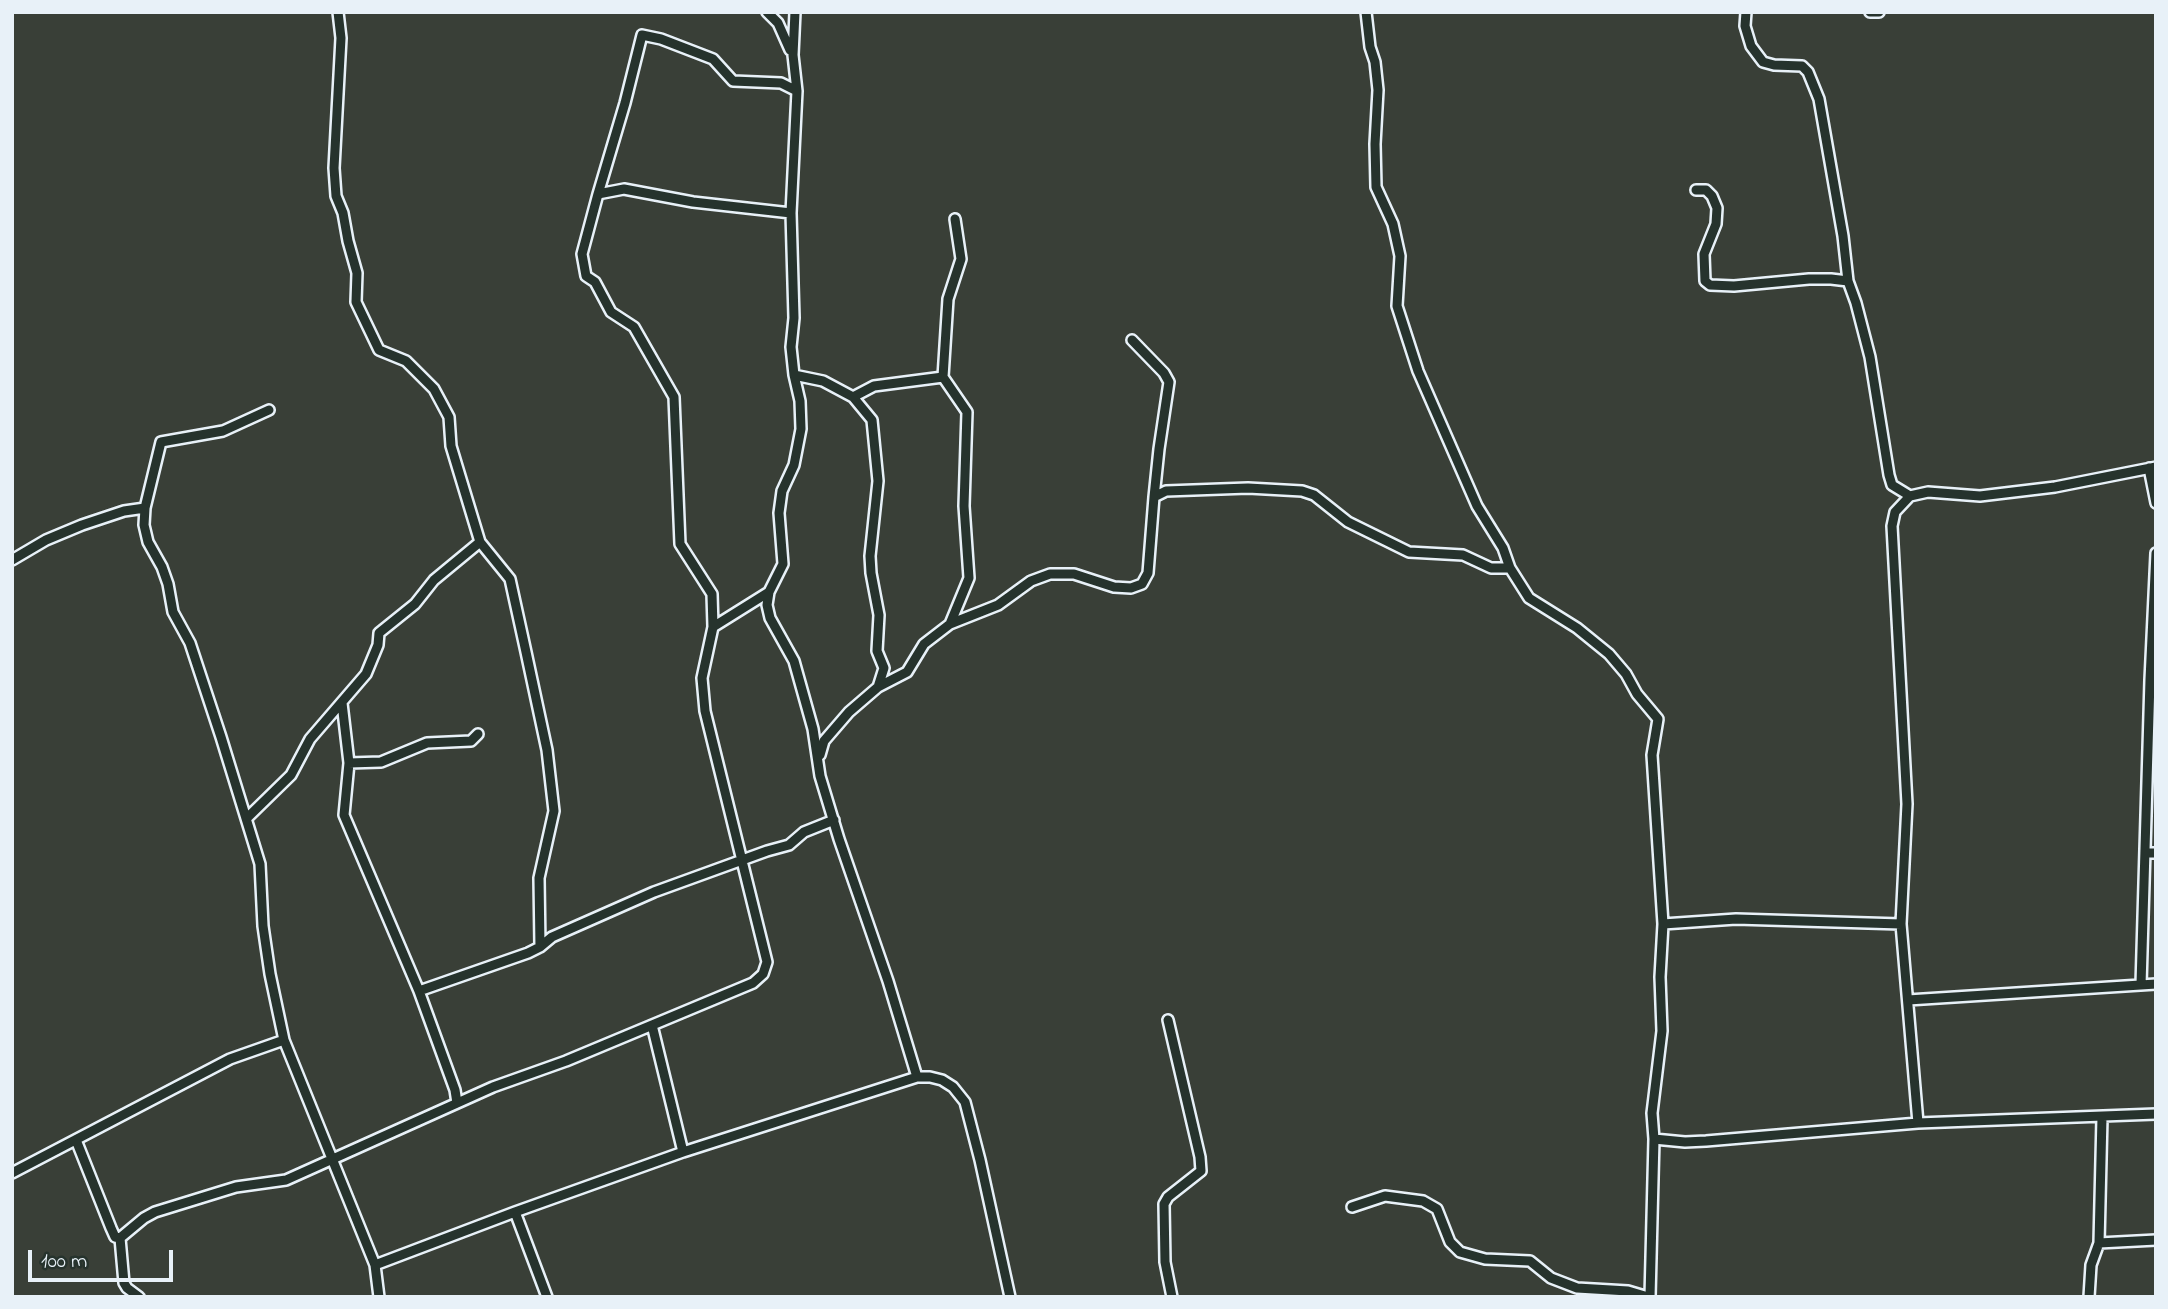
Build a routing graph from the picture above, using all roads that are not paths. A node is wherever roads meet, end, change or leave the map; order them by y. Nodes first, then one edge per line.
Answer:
1 (338, 12) edge
2 (766, 12) edge
3 (795, 12) edge
4 (1366, 12) edge
5 (1746, 12) edge
6 (1870, 12) edge
7 (1879, 12) edge
8 (793, 55) junction
9 (796, 91) junction
10 (1696, 190) dead end
11 (598, 194) junction
12 (791, 213) junction
13 (956, 219) dead end
14 (1848, 281) junction
15 (1132, 340) dead end
16 (794, 375) junction
17 (943, 377) junction
18 (853, 397) junction
19 (269, 410) dead end
20 (2152, 467) edge
21 (1910, 496) junction
22 (1154, 498) junction
23 (2156, 503) edge
24 (145, 508) junction
25 (480, 542) junction
26 (2156, 554) edge
27 (12, 560) edge
28 (2155, 564) edge
29 (1510, 568) junction
30 (769, 592) junction
31 (950, 624) junction
32 (713, 627) junction
33 (877, 687) junction
34 (342, 703) junction
35 (478, 734) dead end
36 (819, 761) junction
37 (349, 763) junction
38 (247, 818) junction
39 (834, 820) junction
40 (2145, 853) junction
41 (2156, 853) edge
42 (743, 860) junction
43 (1663, 924) junction
44 (1901, 924) junction
45 (540, 947) junction
46 (2156, 984) edge
47 (2141, 985) junction
48 (419, 990) junction
49 (1908, 1000) junction
50 (1168, 1020) dead end
51 (652, 1025) junction
52 (285, 1040) junction
53 (916, 1077) junction
54 (457, 1103) junction
55 (2156, 1114) edge
56 (2102, 1117) junction
57 (1918, 1123) junction
58 (1654, 1139) junction
59 (76, 1140) junction
60 (684, 1152) junction
61 (332, 1158) junction
62 (12, 1173) edge
63 (1352, 1207) dead end
64 (515, 1212) junction
65 (120, 1238) junction
66 (2156, 1240) edge
67 (2099, 1243) junction
68 (375, 1265) junction
69 (139, 1297) edge
70 (379, 1297) edge
71 (547, 1297) edge
72 (1010, 1297) edge
73 (1172, 1297) edge
74 (1649, 1297) edge
75 (2089, 1297) edge

1 - 25 street
2 - 8 street
3 - 8 street
4 - 29 street
5 - 14 street
6 - 7 street
8 - 9 street
9 - 11 street
9 - 12 street
10 - 14 street
11 - 12 street
11 - 32 street
12 - 16 street
13 - 17 street
14 - 21 street
15 - 22 street
16 - 18 street
16 - 30 street
17 - 18 street
17 - 31 street
18 - 33 street
19 - 24 street
20 - 21 street
20 - 23 street
21 - 44 street
22 - 29 street
22 - 31 street
24 - 27 street
24 - 38 street
25 - 34 street
25 - 45 street
26 - 28 street
28 - 40 street
29 - 43 street
30 - 32 street
30 - 36 street
31 - 33 street
32 - 42 street
33 - 36 street
34 - 37 street
34 - 38 street
35 - 37 street
36 - 39 street
37 - 48 street
38 - 52 street
39 - 42 street
39 - 53 street
40 - 41 street
40 - 47 street
42 - 45 street
42 - 51 street
43 - 44 street
43 - 58 street
44 - 49 street
45 - 48 street
46 - 47 street
47 - 49 street
48 - 54 street
49 - 57 street
50 - 73 street
51 - 54 street
51 - 60 street
52 - 59 street
52 - 61 street
53 - 60 street
53 - 72 street
54 - 61 street
55 - 56 street
56 - 57 street
56 - 67 street
57 - 58 street
58 - 74 street
59 - 62 street
59 - 65 street
60 - 64 street
61 - 65 street
61 - 68 street
63 - 74 street
64 - 68 street
64 - 71 street
65 - 69 street
66 - 67 street
67 - 75 street
68 - 70 street

